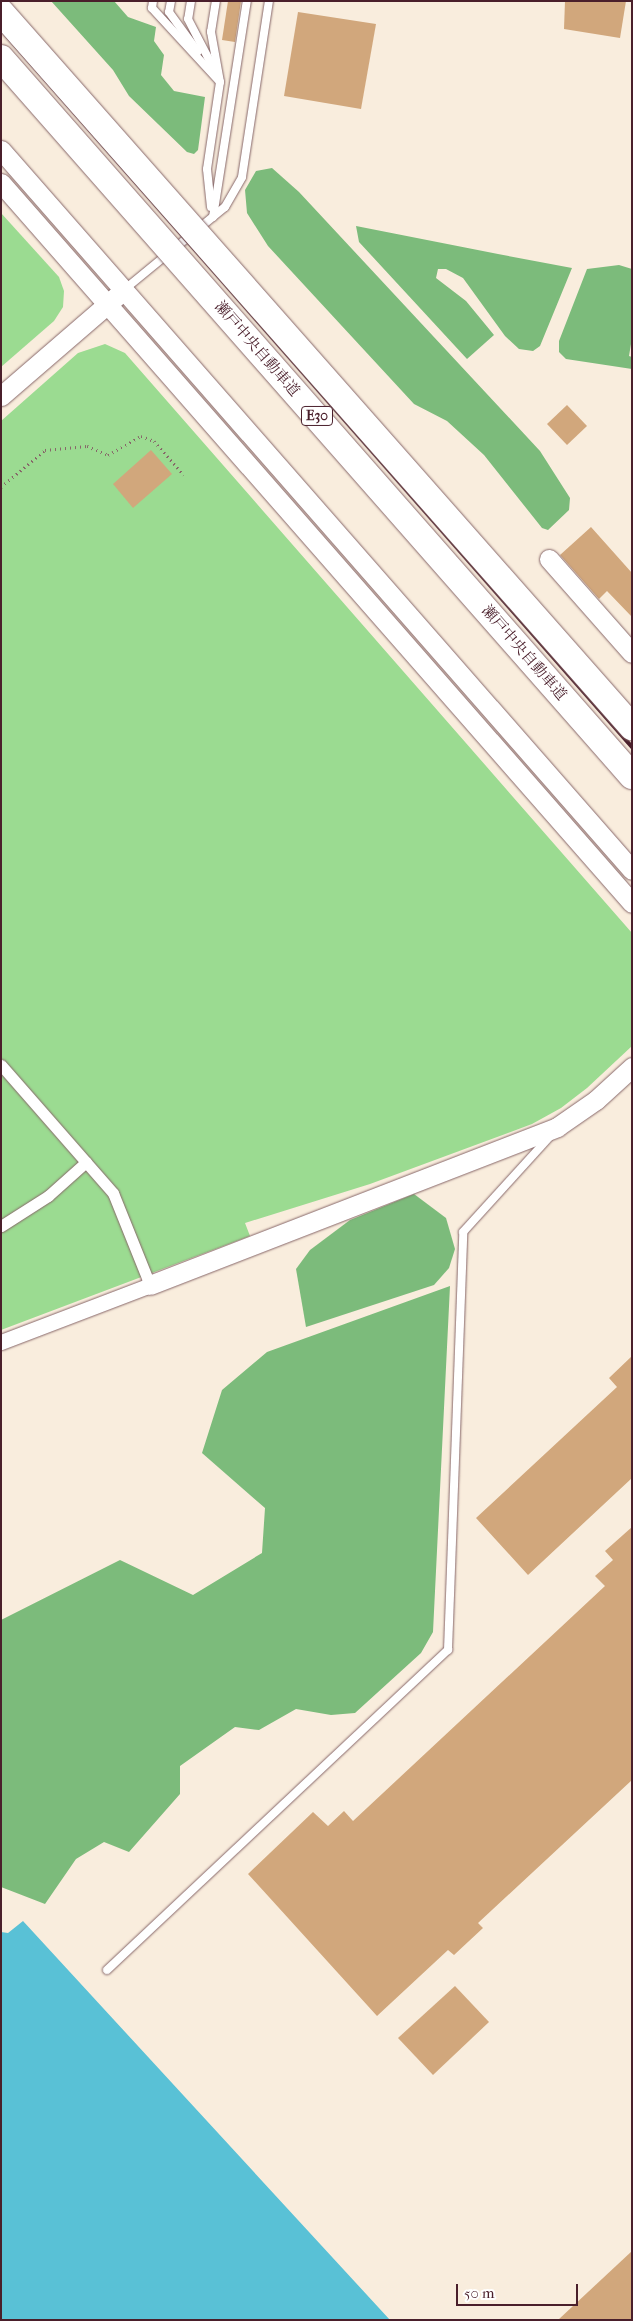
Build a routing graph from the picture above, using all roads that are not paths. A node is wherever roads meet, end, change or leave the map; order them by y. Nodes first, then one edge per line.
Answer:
1 (153, 1) edge
2 (171, 1) edge
3 (191, 1) edge
4 (216, 1) edge
5 (247, 1) edge
6 (269, 1) edge
7 (1, 12) edge
8 (1, 58) edge
9 (220, 82) junction
10 (1, 150) edge
11 (1, 183) edge
12 (213, 218) junction
13 (125, 289) junction
14 (108, 304) junction
15 (1, 396) edge
16 (549, 559) dead end
17 (632, 653) edge
18 (632, 727) edge
19 (632, 776) edge
20 (632, 870) edge
21 (632, 903) edge
22 (1, 1065) edge
23 (632, 1067) edge
24 (557, 1127) junction
25 (86, 1162) junction
26 (1, 1226) edge
27 (150, 1285) junction
28 (1, 1342) edge
29 (107, 1970) dead end

1 - 9 lane
2 - 9 lane
3 - 9 lane
4 - 9 lane
5 - 12 lane
6 - 12 lane
7 - 18 highway, E30, bridge
8 - 19 highway, 瀬戸中央自動車道 / E30, bridge
9 - 12 lane
10 - 13 street
11 - 14 street
12 - 13 lane
13 - 14 street
13 - 20 street
14 - 15 street
14 - 21 street
16 - 17 street
22 - 25 street
23 - 24 street
24 - 27 street
24 - 29 lane
25 - 26 street
25 - 27 street
27 - 28 street

